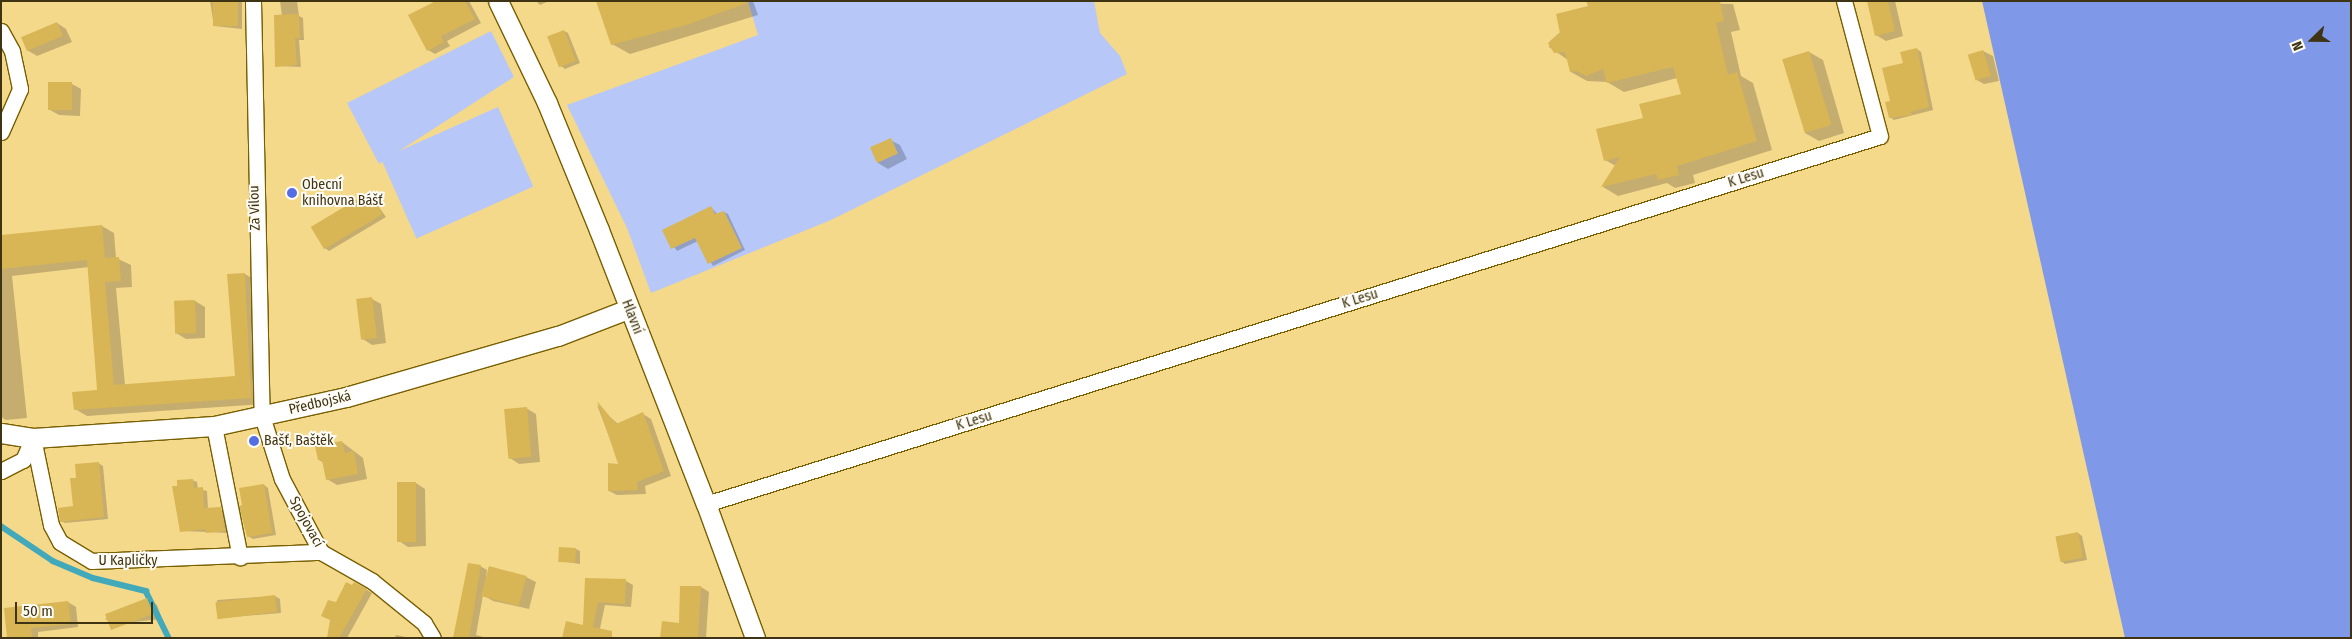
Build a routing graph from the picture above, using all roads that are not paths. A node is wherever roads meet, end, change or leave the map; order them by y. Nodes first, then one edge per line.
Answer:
1 (253, 1) edge
2 (498, 1) edge
3 (1844, 1) edge
4 (1, 31) edge
5 (1, 132) edge
6 (628, 309) junction
7 (262, 416) junction
8 (214, 426) junction
9 (1, 434) edge
10 (33, 438) junction
11 (1, 472) edge
12 (706, 504) junction
13 (321, 552) junction
14 (240, 557) junction
15 (433, 638) edge
16 (755, 638) edge

1 - 7 street, Za Vilou
2 - 6 street, Hlavní
3 - 12 street, K Lesu
4 - 5 street
6 - 7 street, Předbojská
6 - 12 street, Hlavní
7 - 8 street, Předbojská
7 - 13 street, Spojovací
8 - 10 street, Předbojská
8 - 14 street
9 - 10 street, Předbojská
10 - 11 street
10 - 14 street, U Kapličky
12 - 16 street, Hlavní
13 - 14 street, U Kapličky
13 - 15 street, Spojovací

